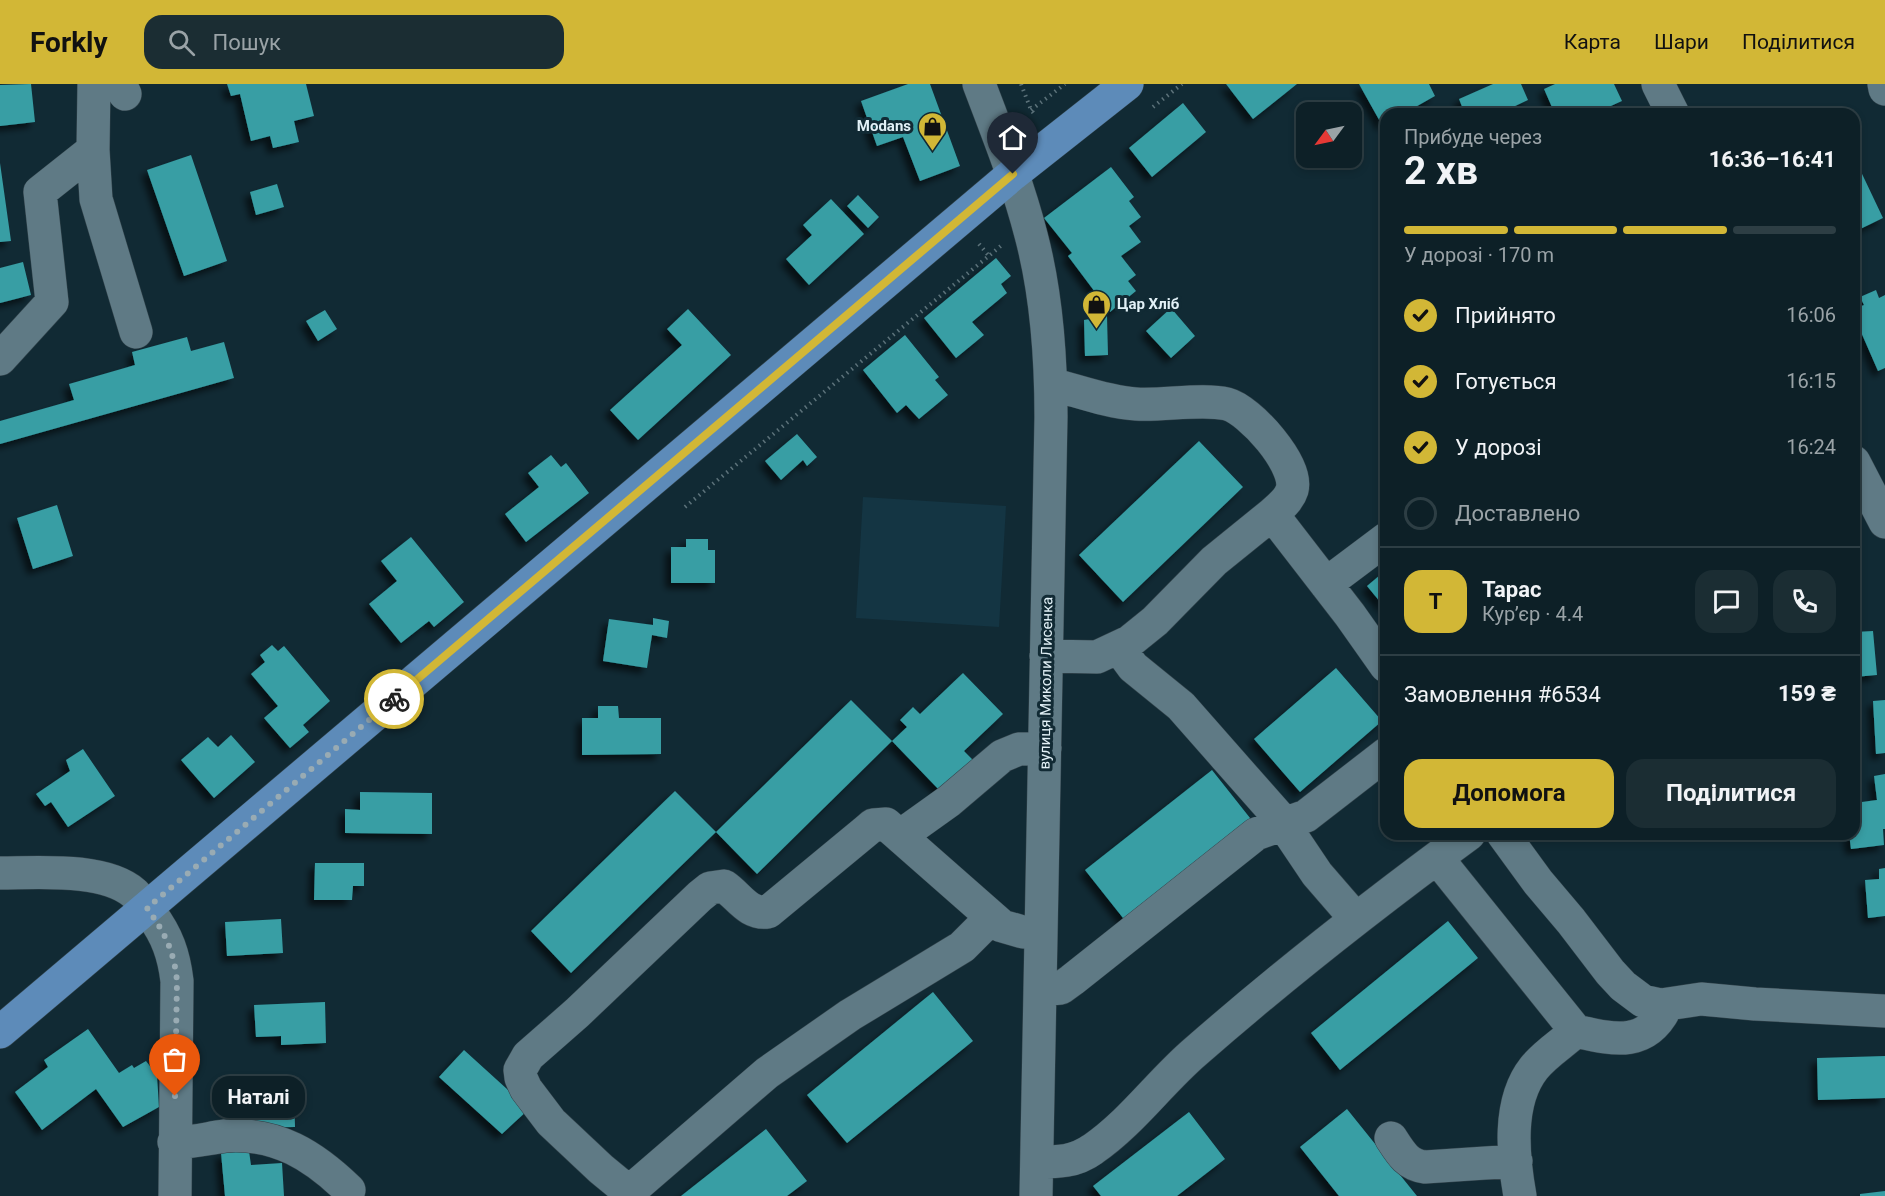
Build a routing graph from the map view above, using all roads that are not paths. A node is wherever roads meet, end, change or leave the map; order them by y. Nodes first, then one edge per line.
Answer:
1 (94, 84) edge
2 (979, 84) edge
3 (1127, 84) edge
4 (1658, 84) edge
5 (1884, 84) edge
6 (1885, 89) edge
7 (1670, 108) edge
8 (93, 150) junction
9 (1013, 174) junction
10 (136, 332) dead end
11 (0, 359) edge
12 (1051, 384) junction
13 (1860, 474) edge
14 (1272, 514) junction
15 (1885, 522) edge
16 (1380, 544) edge
17 (1326, 584) junction
18 (1119, 648) junction
19 (1047, 656) junction
20 (1380, 658) edge
21 (1045, 748) junction
22 (1380, 759) edge
23 (1285, 825) junction
24 (900, 836) junction
25 (1462, 840) edge
26 (1507, 840) edge
27 (1437, 858) junction
28 (0, 873) edge
29 (147, 908) junction
30 (991, 918) junction
31 (1356, 919) junction
32 (1041, 932) junction
33 (1040, 990) junction
34 (1667, 1005) junction
35 (1885, 1011) edge
36 (1576, 1031) junction
37 (0, 1032) edge
38 (1391, 1138) dead end
39 (174, 1142) junction
40 (1515, 1161) junction
41 (1036, 1162) junction
42 (349, 1190) dead end
43 (175, 1196) edge
44 (1036, 1196) edge
45 (1520, 1196) edge

1 - 8 street
2 - 9 street, вулиця Миколи Лисенка
3 - 9 main road
4 - 7 street
5 - 6 street
8 - 10 street
8 - 11 street
9 - 12 street, вулиця Миколи Лисенка
9 - 29 main road
12 - 14 street
12 - 19 street, вулиця Миколи Лисенка
13 - 15 street
14 - 17 street
14 - 18 street
16 - 17 street
17 - 20 street
18 - 19 street
18 - 23 street
19 - 21 street, вулиця Миколи Лисенка
21 - 24 street
21 - 32 street, вулиця Миколи Лисенка
22 - 23 street
23 - 31 street
23 - 33 street
24 - 30 street
24 - 30 street
25 - 27 street
26 - 34 street
27 - 31 street
27 - 36 street
28 - 29 street
29 - 37 main road
29 - 39 street
30 - 32 street
31 - 41 street
32 - 33 street, вулиця Миколи Лисенка
33 - 41 street, вулиця Миколи Лисенка
34 - 35 street
34 - 36 street
36 - 40 street
38 - 40 street
39 - 42 street
39 - 43 street
40 - 45 street
41 - 44 street, вулиця Миколи Лисенка

